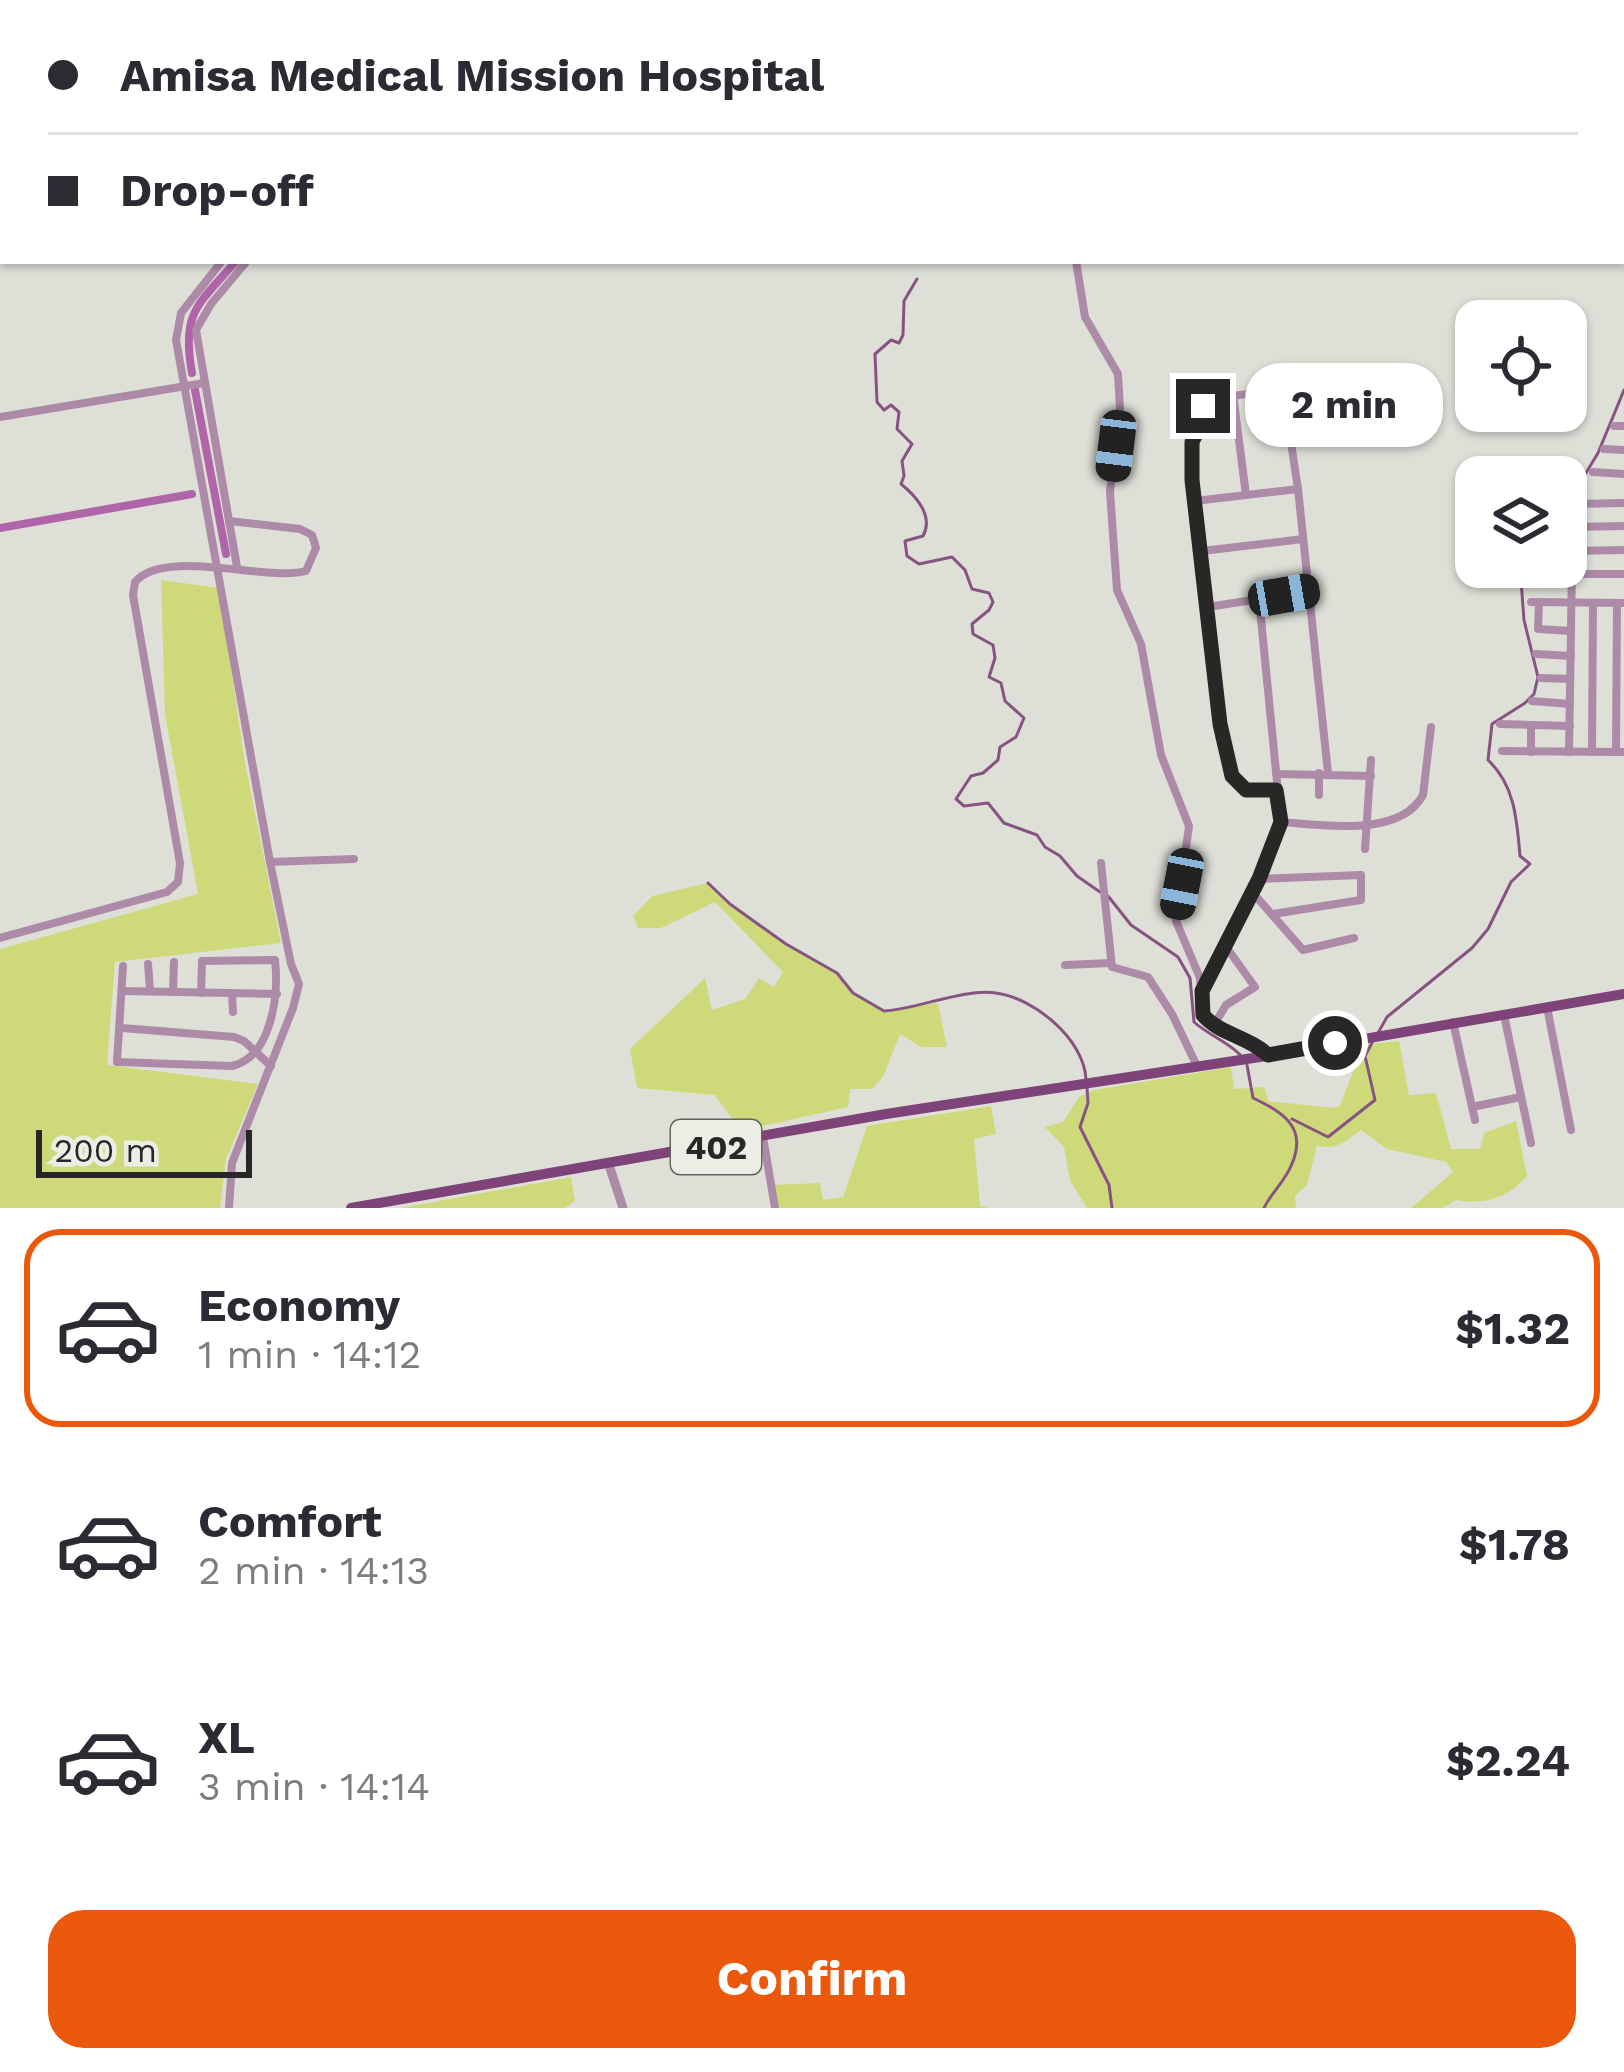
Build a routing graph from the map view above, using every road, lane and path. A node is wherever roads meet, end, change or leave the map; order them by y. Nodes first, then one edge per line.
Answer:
1 (219, 264) edge
2 (244, 264) edge
3 (1076, 264) edge
4 (203, 383) junction
5 (182, 387) junction
6 (1233, 394) junction
7 (0, 417) edge
8 (1604, 449) dead end
9 (1624, 450) edge
10 (1593, 472) dead end
11 (1624, 474) edge
12 (1298, 489) junction
13 (1246, 495) junction
14 (1195, 501) junction
15 (1624, 503) edge
16 (1587, 504) edge
17 (229, 521) junction
18 (1624, 526) edge
19 (1587, 527) edge
20 (1303, 539) junction
21 (1624, 550) edge
22 (1202, 551) junction
23 (1587, 551) edge
24 (219, 567) junction
25 (237, 567) junction
26 (1624, 574) edge
27 (1587, 575) edge
28 (1572, 588) edge
29 (1309, 590) junction
30 (1259, 599) junction
31 (1620, 603) edge
32 (1571, 604) junction
33 (1593, 604) junction
34 (1208, 607) junction
35 (1571, 631) junction
36 (1536, 654) dead end
37 (1571, 656) junction
38 (1541, 678) dead end
39 (1570, 679) junction
40 (1532, 701) dead end
41 (1570, 704) junction
42 (1500, 724) dead end
43 (1531, 726) junction
44 (1570, 726) junction
45 (1431, 727) dead end
46 (1502, 751) dead end
47 (1532, 752) junction
48 (1569, 752) junction
49 (1592, 752) junction
50 (1620, 752) edge
51 (1371, 760) dead end
52 (1276, 773) junction
53 (1324, 773) junction
54 (1371, 776) junction
55 (1276, 790) junction
56 (1319, 795) dead end
57 (1281, 822) junction
58 (1367, 828) junction
59 (1365, 849) dead end
60 (354, 859) dead end
61 (270, 862) junction
62 (1101, 863) dead end
63 (1259, 879) junction
64 (1253, 892) junction
65 (1274, 914) junction
66 (0, 938) edge
67 (1354, 938) dead end
68 (1227, 948) junction
69 (173, 962) dead end
70 (148, 964) dead end
71 (1111, 964) junction
72 (1064, 965) dead end
73 (124, 966) dead end
74 (149, 990) junction
75 (123, 991) junction
76 (173, 991) junction
77 (1202, 991) junction
78 (201, 993) junction
79 (232, 993) junction
80 (277, 994) junction
81 (1624, 994) edge
82 (1547, 1007) junction
83 (233, 1012) dead end
84 (1503, 1014) junction
85 (1453, 1022) junction
86 (1214, 1025) junction
87 (122, 1028) junction
88 (256, 1053) junction
89 (1268, 1055) junction
90 (271, 1066) junction
91 (1197, 1066) junction
92 (1521, 1097) junction
93 (1472, 1107) junction
94 (1474, 1120) dead end
95 (1571, 1130) dead end
96 (763, 1137) junction
97 (1531, 1143) dead end
98 (609, 1165) junction
99 (230, 1208) edge
100 (351, 1208) edge
101 (623, 1208) edge
102 (775, 1208) edge

1 - 5 street
2 - 4 street
3 - 77 street
4 - 5 street
4 - 17 street
5 - 7 street
5 - 24 street
6 - 12 street
6 - 13 street
6 - 14 street
8 - 9 street
10 - 11 street
12 - 13 street
12 - 20 street
13 - 14 street
14 - 22 street
15 - 16 street
17 - 25 street
17 - 25 street
18 - 19 street
20 - 22 street
20 - 29 street
21 - 23 street
22 - 34 street
24 - 25 street
24 - 61 street
24 - 66 street
26 - 27 street
28 - 32 street
29 - 30 street
29 - 53 street
30 - 34 street
30 - 52 street
31 - 33 street
31 - 50 street
32 - 33 street
32 - 35 street
32 - 35 street
33 - 49 street
34 - 55 street
35 - 37 street
36 - 37 street
37 - 39 street
38 - 39 street
39 - 41 street
40 - 41 street
41 - 44 street
42 - 43 street
43 - 44 street
43 - 47 street
44 - 48 street
45 - 58 street
46 - 47 street
47 - 48 street
48 - 49 street
49 - 50 street
51 - 54 street
52 - 53 street
52 - 55 street
53 - 54 street
53 - 56 street
54 - 58 street
55 - 57 street
57 - 58 street
57 - 63 street
58 - 59 street
60 - 61 street
61 - 90 street
62 - 71 street
63 - 64 street
63 - 65 street
64 - 65 street
64 - 68 street
65 - 67 street
68 - 77 street
68 - 86 street
69 - 76 street
70 - 74 street
71 - 72 street
71 - 91 street
73 - 75 street
74 - 75 street
74 - 76 street
75 - 87 street
76 - 78 street
77 - 86 street
78 - 79 street
78 - 80 street
79 - 80 street
79 - 83 street
80 - 88 street
81 - 82 main road, 402
82 - 84 main road, 402
82 - 95 street
84 - 85 main road, 402
84 - 92 street
85 - 89 main road, 402
85 - 93 street
86 - 89 street
87 - 88 street
87 - 88 street
88 - 90 street
89 - 91 main road, 402
90 - 99 street
91 - 96 main road, 402
92 - 93 street
92 - 97 street
93 - 94 street
96 - 98 main road, 402
96 - 102 street
98 - 100 main road, 402
98 - 101 street

